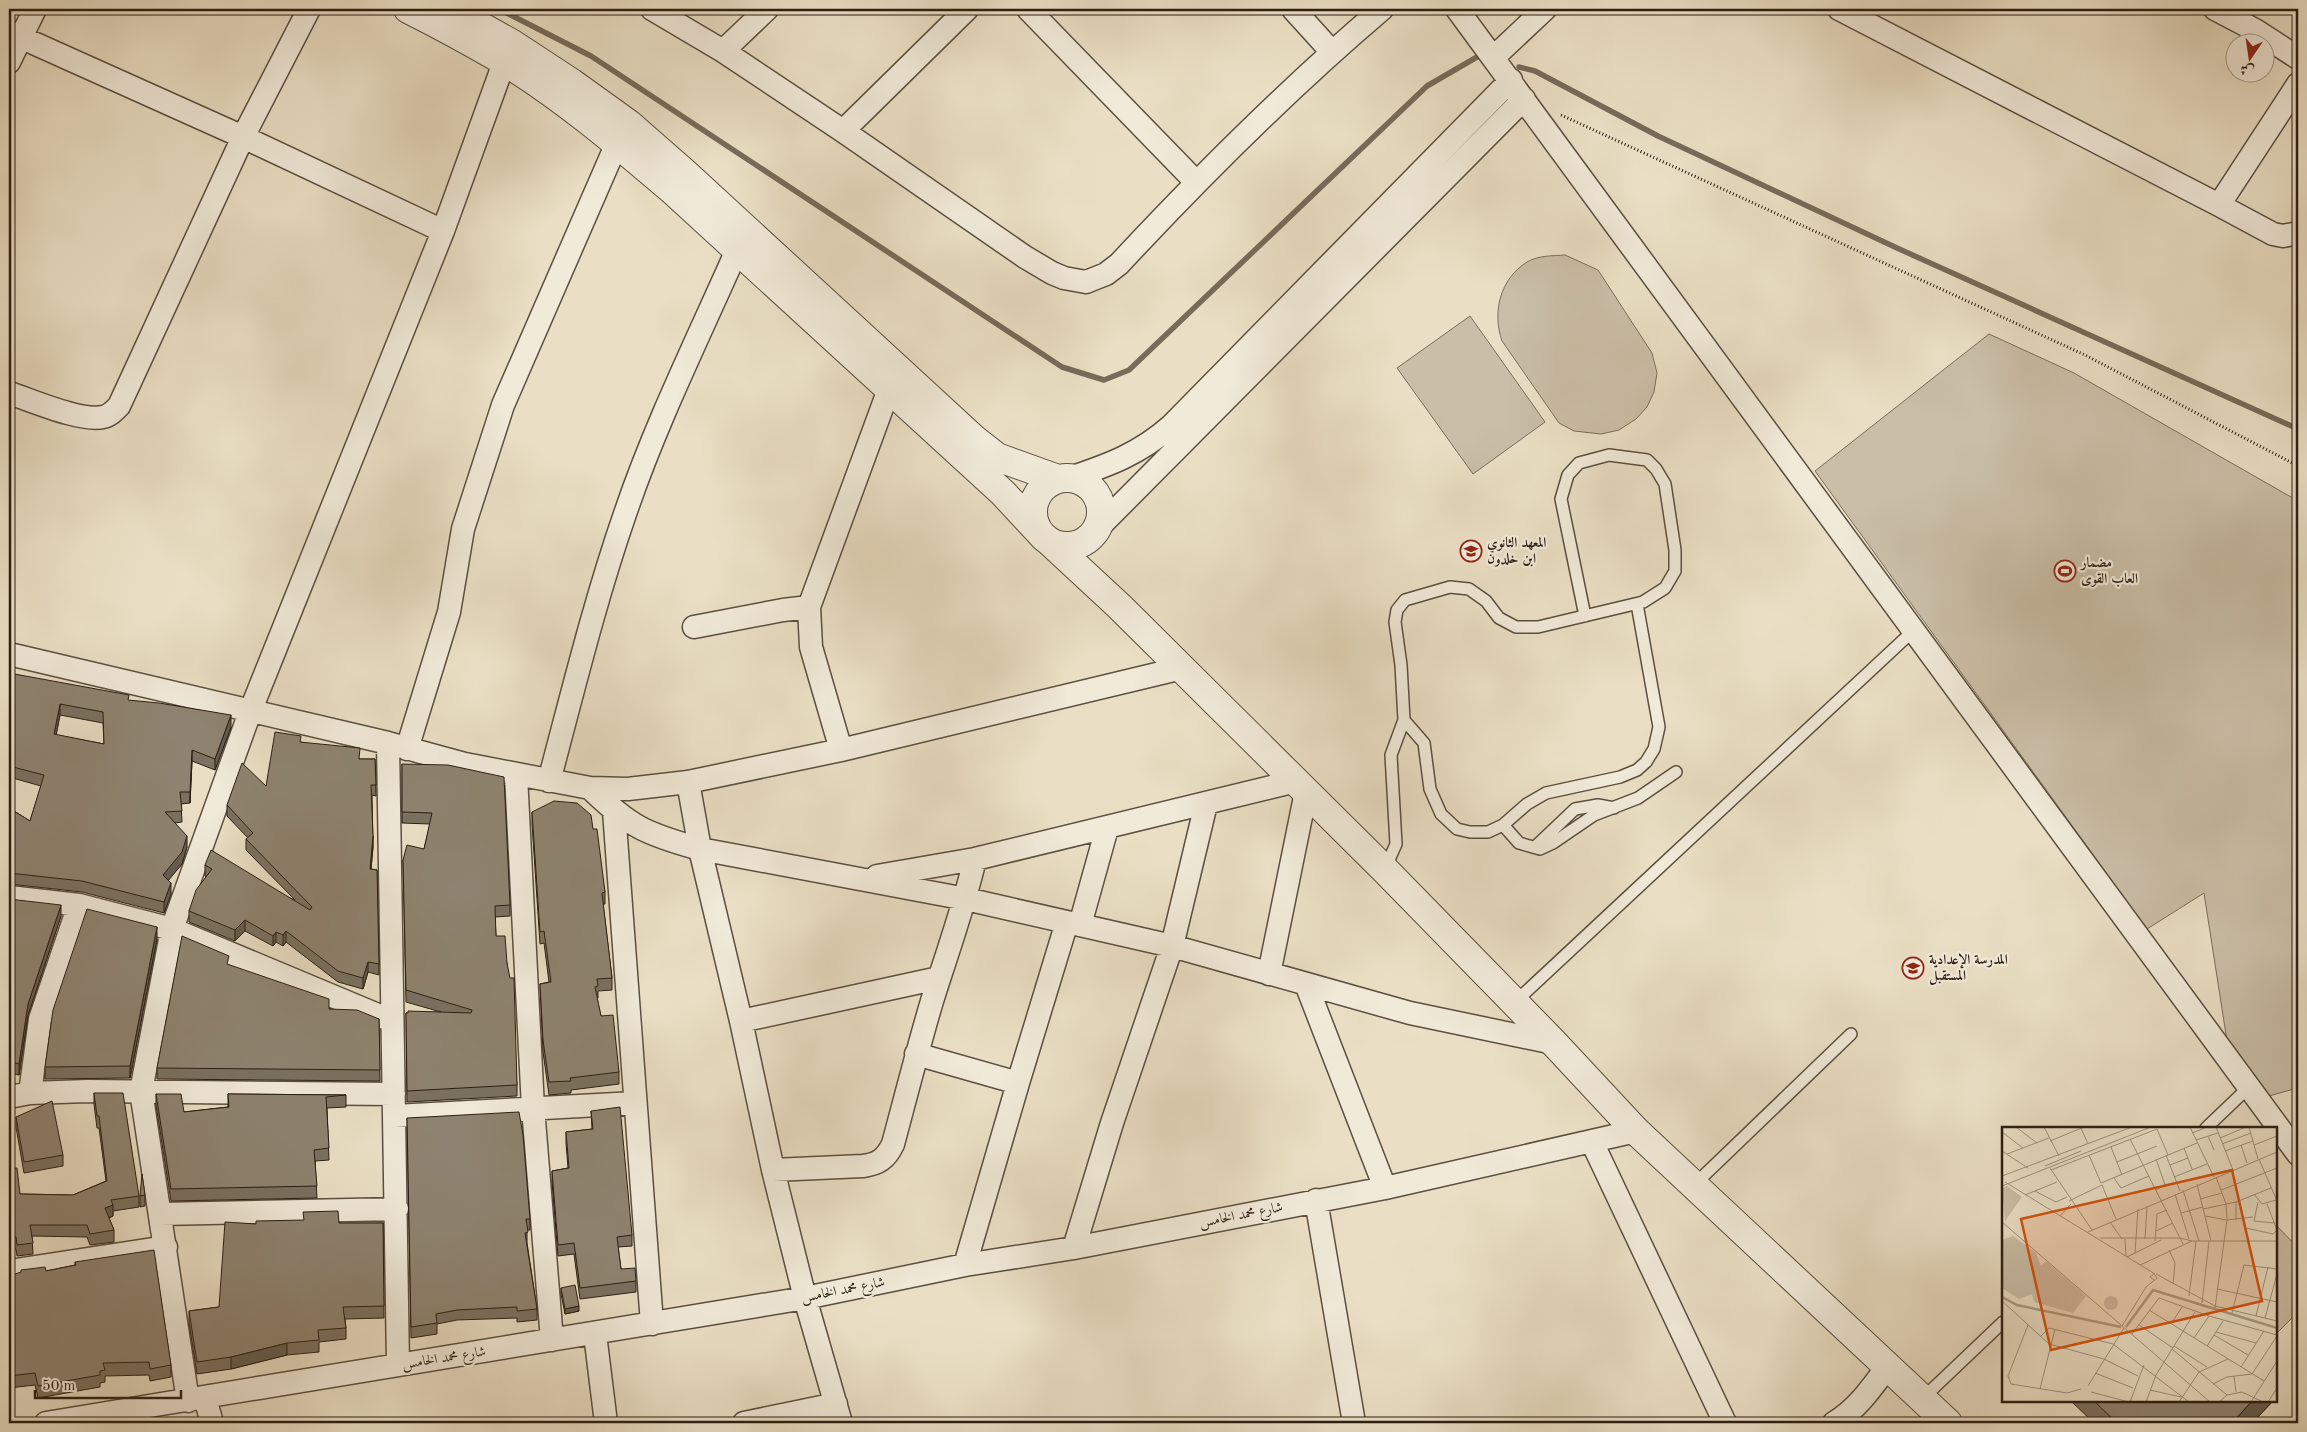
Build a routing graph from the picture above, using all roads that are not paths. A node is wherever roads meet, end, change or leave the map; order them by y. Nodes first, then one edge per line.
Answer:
1 (35, 9) edge
2 (309, 9) edge
3 (408, 9) edge
4 (450, 9) edge
5 (652, 9) edge
6 (766, 9) edge
7 (967, 9) edge
8 (1028, 9) edge
9 (1293, 9) edge
10 (1382, 9) edge
11 (1457, 9) edge
12 (1545, 9) edge
13 (1838, 9) edge
14 (2216, 9) edge
15 (15, 35) edge
16 (723, 51) junction
17 (507, 52) junction
18 (1332, 52) junction
19 (1494, 57) junction
20 (2298, 58) edge
21 (9, 62) edge
22 (1511, 80) junction
23 (2298, 84) edge
24 (1524, 99) junction
25 (843, 131) junction
26 (623, 134) junction
27 (243, 137) junction
28 (1196, 182) junction
29 (2219, 205) junction
30 (443, 231) junction
31 (2298, 233) edge
32 (743, 241) junction
33 (889, 389) junction
34 (9, 393) edge
35 (1064, 479) junction
36 (1097, 529) junction
37 (1046, 538) junction
38 (1637, 604) junction
39 (1119, 606) junction
40 (809, 607) junction
41 (1585, 616) junction
42 (694, 627) dead end
43 (1913, 631) junction
44 (9, 654) edge
45 (1182, 668) junction
46 (250, 712) junction
47 (1404, 720) junction
48 (398, 746) junction
49 (840, 750) junction
50 (1676, 772) dead end
51 (516, 775) junction
52 (549, 781) junction
53 (688, 782) junction
54 (1301, 787) junction
55 (590, 788) junction
56 (1206, 804) junction
57 (614, 812) junction
58 (1503, 825) junction
59 (1106, 828) junction
60 (700, 849) junction
61 (975, 859) junction
62 (1385, 870) junction
63 (864, 879) junction
64 (9, 897) edge
65 (966, 899) junction
66 (79, 906) junction
67 (1074, 924) junction
68 (172, 929) junction
69 (1172, 946) junction
70 (1270, 974) junction
71 (940, 978) junction
72 (1306, 984) junction
73 (1514, 1003) junction
74 (392, 1021) junction
75 (741, 1021) junction
76 (1850, 1034) dead end
77 (1554, 1043) junction
78 (916, 1054) junction
79 (1018, 1083) junction
80 (2249, 1087) junction
81 (141, 1091) junction
82 (19, 1095) edge
83 (636, 1103) junction
84 (394, 1105) junction
85 (533, 1108) junction
86 (2207, 1127) edge
87 (1636, 1131) junction
88 (1592, 1142) junction
89 (2298, 1154) edge
90 (773, 1170) junction
91 (1694, 1185) junction
92 (1385, 1188) junction
93 (1316, 1200) junction
94 (397, 1209) junction
95 (161, 1214) junction
96 (166, 1247) junction
97 (1074, 1248) junction
98 (965, 1265) junction
99 (9, 1271) edge
100 (805, 1298) junction
101 (2002, 1323) edge
102 (652, 1324) junction
103 (595, 1334) junction
104 (552, 1340) junction
105 (398, 1365) junction
106 (1887, 1367) junction
107 (196, 1399) junction
108 (1922, 1399) junction
109 (839, 1414) edge
110 (46, 1423) edge
111 (212, 1423) edge
112 (606, 1423) edge
113 (744, 1423) edge
114 (1354, 1423) edge
115 (1725, 1423) edge
116 (1834, 1423) edge
117 (1948, 1423) edge

1 - 15 street
2 - 27 street
3 - 17 street
4 - 17 street
5 - 16 street
6 - 16 street
7 - 25 street
8 - 28 street
9 - 18 street
10 - 18 street
11 - 19 street
12 - 19 street
13 - 29 street
14 - 20 street
15 - 21 street
15 - 27 street
16 - 25 street
17 - 26 street
17 - 30 street
18 - 28 street
19 - 22 street
22 - 24 street
22 - 35 street
23 - 29 street
24 - 36 street
24 - 43 street
25 - 28 street
26 - 32 street
26 - 48 street
27 - 30 street
27 - 34 street
29 - 31 street
30 - 46 street
32 - 33 street
32 - 35 street
32 - 52 street
33 - 37 street
33 - 40 street
35 - 36 street
35 - 37 street
36 - 37 street
36 - 39 street
37 - 39 street
38 - 41 lane
38 - 41 lane
38 - 58 lane
39 - 45 street
40 - 42 street
40 - 49 street
41 - 47 lane
43 - 73 lane
43 - 80 street
44 - 46 street
45 - 49 street
45 - 54 street
46 - 48 street
46 - 68 street
47 - 58 lane
47 - 62 lane
48 - 51 street
48 - 74 street
49 - 53 street
50 - 58 lane
51 - 52 street
51 - 85 street
52 - 55 street
53 - 55 street
53 - 60 street
54 - 56 street
54 - 62 street
54 - 70 street
55 - 57 street
56 - 59 street
56 - 69 street
57 - 60 street
57 - 83 street
59 - 61 street
59 - 67 street
60 - 63 street
60 - 75 street
61 - 63 street
61 - 65 street
62 - 73 street
63 - 65 street
64 - 66 street
65 - 67 street
65 - 71 street
66 - 68 street
66 - 82 street
67 - 69 street
67 - 79 street
68 - 74 street
68 - 81 street
69 - 70 street
69 - 97 street
70 - 72 street
71 - 75 street
71 - 78 street
72 - 77 street
72 - 92 street
73 - 77 street
74 - 84 street
75 - 90 street
76 - 91 lane
77 - 87 street
78 - 79 street
78 - 90 street
79 - 98 street
80 - 86 lane
80 - 89 street
81 - 82 street
81 - 84 street
81 - 95 street
83 - 85 street
83 - 102 street
84 - 85 street
84 - 94 street
85 - 104 street
87 - 88 street, شارع محمد الخامس
87 - 91 street
88 - 92 street, شارع محمد الخامس
88 - 115 street
90 - 100 street
91 - 106 street
92 - 93 street, شارع محمد الخامس
93 - 97 street, شارع محمد الخامس
93 - 114 street
94 - 95 street
94 - 105 street
95 - 96 street
96 - 99 street
96 - 107 street
97 - 98 street, شارع محمد الخامس
98 - 100 street, شارع محمد الخامس
100 - 102 street, شارع محمد الخامس
100 - 109 street
101 - 108 lane
102 - 103 street, شارع محمد الخامس
103 - 104 street, شارع محمد الخامس
103 - 112 street
104 - 105 street, شارع محمد الخامس
105 - 107 street, شارع محمد الخامس
106 - 108 street
106 - 116 street
107 - 110 street, شارع محمد الخامس
107 - 111 street
108 - 117 street
109 - 113 street

